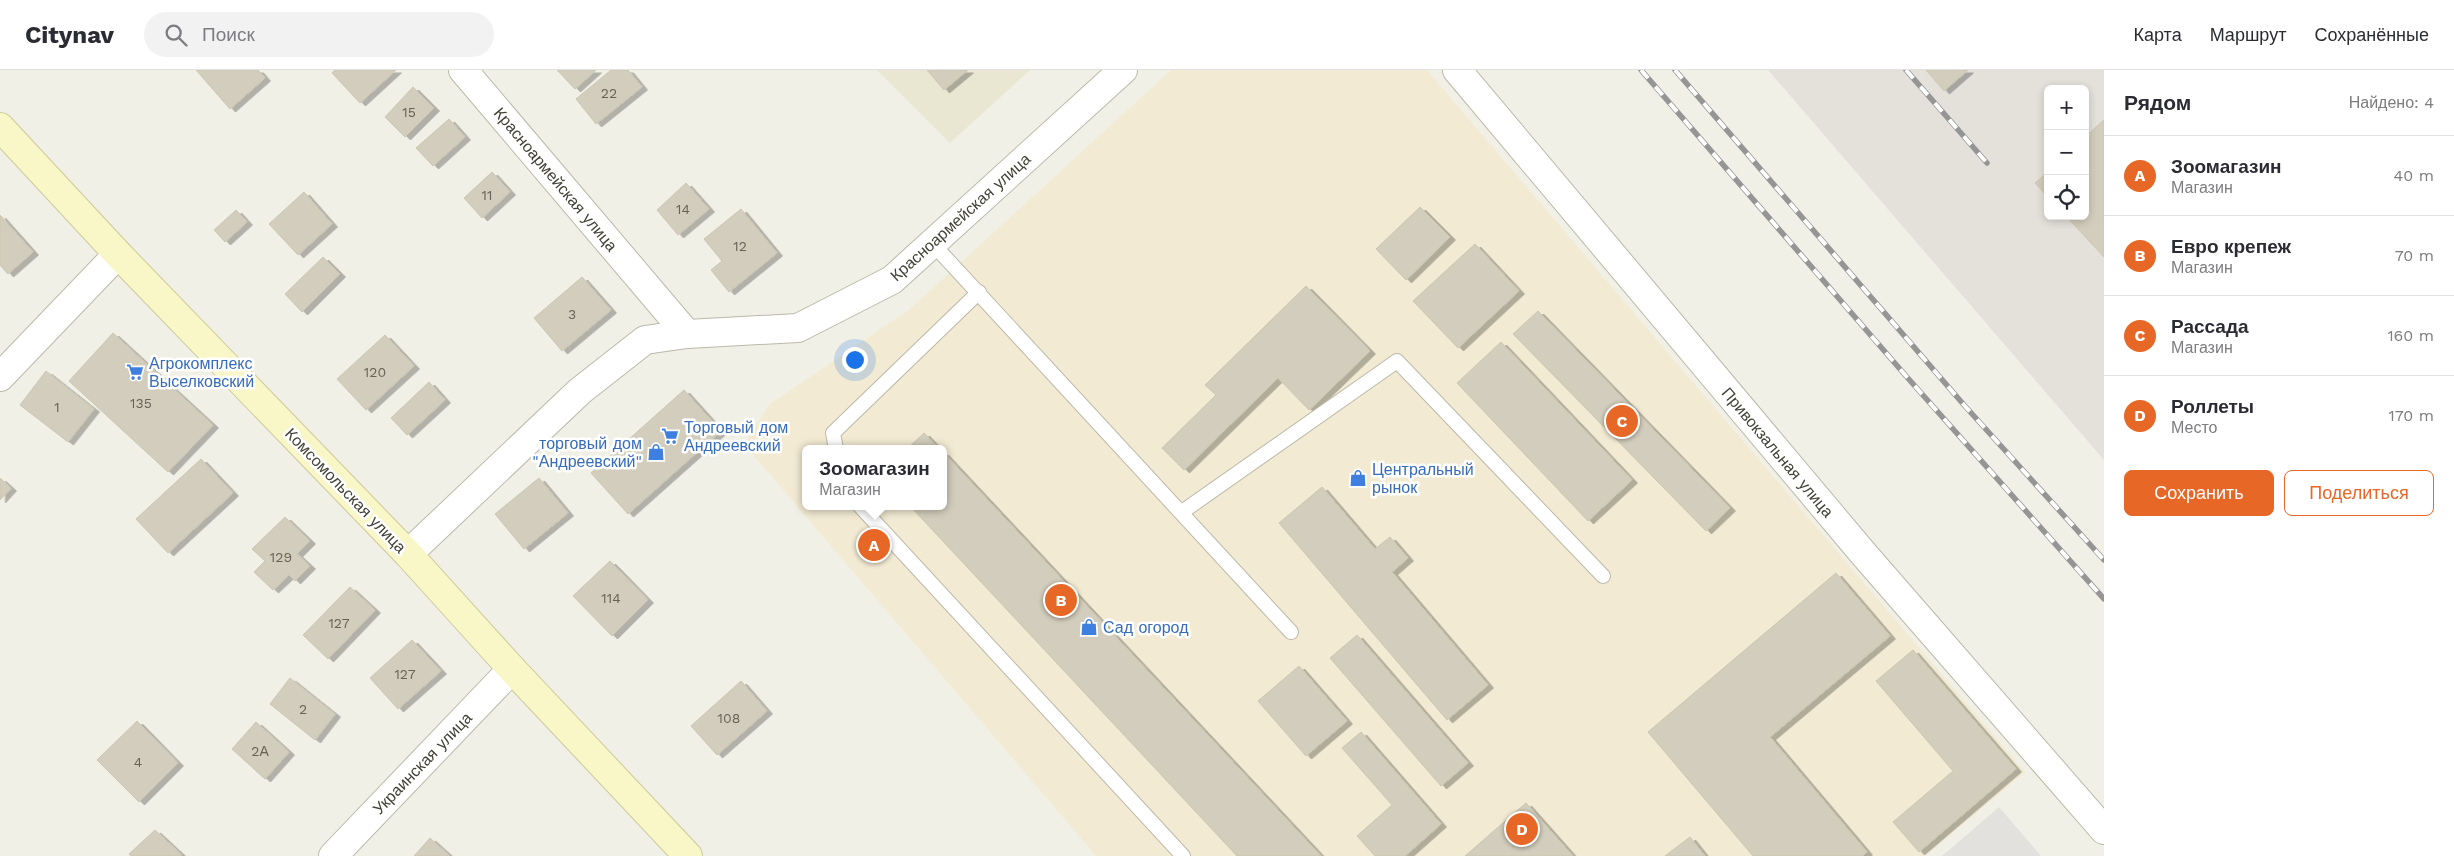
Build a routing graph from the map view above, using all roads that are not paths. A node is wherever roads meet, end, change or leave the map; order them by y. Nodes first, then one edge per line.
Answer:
1 (463, 70) edge
2 (1123, 70) edge
3 (1457, 70) edge
4 (0, 127) edge
5 (932, 243) junction
6 (118, 254) junction
7 (979, 292) junction
8 (687, 334) junction
9 (0, 377) edge
10 (835, 445) edge
11 (864, 510) edge
12 (1182, 512) junction
13 (408, 554) junction
14 (1603, 576) dead end
15 (1291, 632) dead end
16 (512, 669) junction
17 (2104, 830) edge
18 (333, 856) edge
19 (688, 856) edge
20 (1183, 856) edge

1 - 8 street, Красноармейская улица
2 - 5 street, Красноармейская улица
3 - 17 street, Привокзальная улица
4 - 6 street, Комсомольская улица
5 - 7 lane
5 - 8 street, Красноармейская улица
6 - 9 street
6 - 13 street, Комсомольская улица
7 - 10 lane
7 - 12 lane
8 - 13 street, Красноармейская улица
11 - 20 lane
12 - 14 lane
12 - 15 lane
13 - 16 street, Комсомольская улица
16 - 18 street, Украинская улица
16 - 19 street, Комсомольская улица

